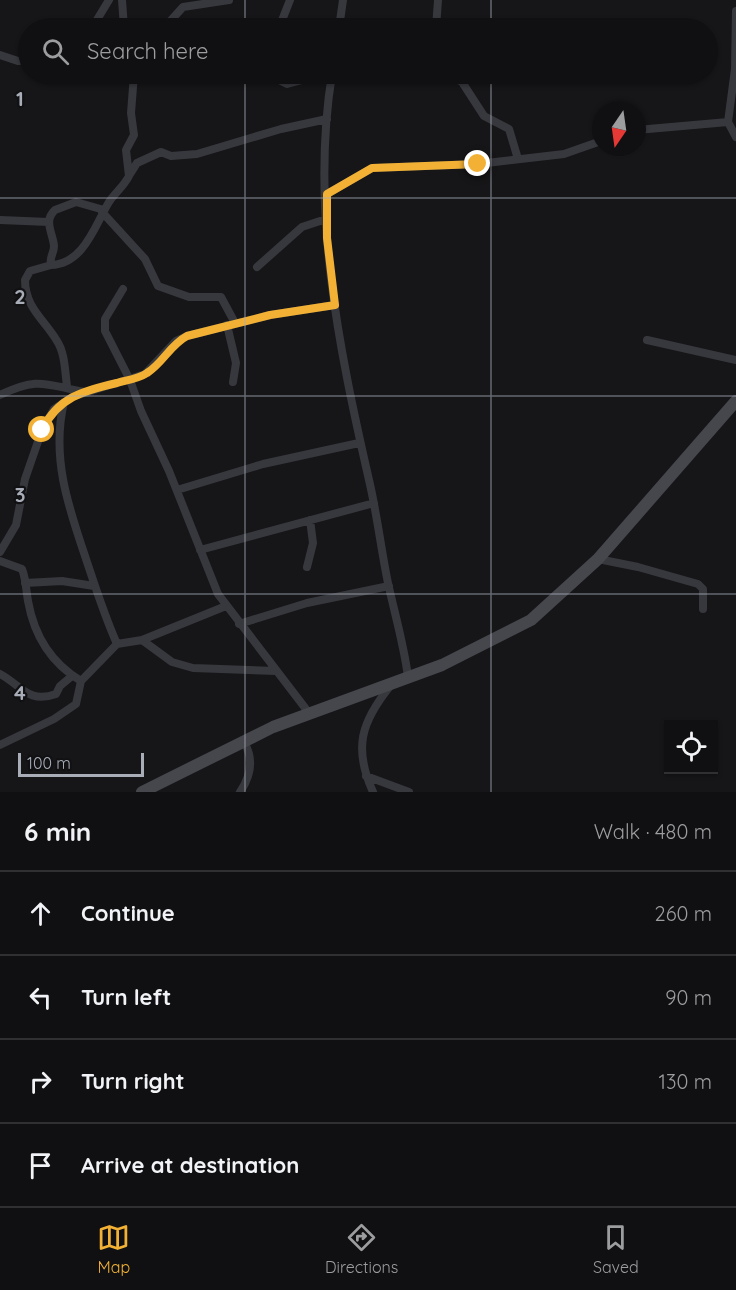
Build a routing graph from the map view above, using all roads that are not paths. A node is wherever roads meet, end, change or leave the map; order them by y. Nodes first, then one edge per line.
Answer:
1 (109, 0) edge
2 (122, 0) edge
3 (229, 0) edge
4 (290, 0) edge
5 (343, 0) edge
6 (438, 0) edge
7 (736, 11) edge
8 (98, 18) edge
9 (123, 18) edge
10 (173, 18) edge
11 (283, 18) edge
12 (340, 18) edge
13 (437, 18) edge
14 (0, 55) edge
15 (18, 61) edge
16 (133, 84) edge
17 (331, 84) edge
18 (463, 84) edge
19 (327, 118) junction
20 (728, 122) junction
21 (646, 129) edge
22 (736, 137) edge
23 (592, 144) edge
24 (518, 159) junction
25 (130, 174) junction
26 (327, 194) junction
27 (103, 211) junction
28 (326, 219) junction
29 (0, 220) edge
30 (49, 222) junction
31 (51, 265) junction
32 (257, 267) dead end
33 (123, 289) dead end
34 (335, 305) junction
35 (231, 324) junction
36 (647, 340) dead end
37 (736, 360) edge
38 (130, 380) junction
39 (233, 382) dead end
40 (67, 386) junction
41 (85, 392) junction
42 (0, 395) edge
43 (736, 401) edge
44 (64, 402) junction
45 (730, 414) edge
46 (359, 443) junction
47 (177, 490) junction
48 (374, 503) junction
49 (310, 520) junction
50 (200, 550) junction
51 (0, 552) edge
52 (598, 559) junction
53 (0, 561) edge
54 (307, 567) dead end
55 (25, 583) junction
56 (94, 586) junction
57 (389, 586) junction
58 (226, 606) junction
59 (704, 609) dead end
60 (239, 624) junction
61 (142, 640) junction
62 (117, 644) junction
63 (276, 671) junction
64 (0, 674) edge
65 (72, 676) junction
66 (408, 677) junction
67 (81, 681) junction
68 (391, 684) junction
69 (309, 713) junction
70 (244, 742) junction
71 (0, 745) edge
72 (366, 776) junction
73 (142, 792) edge
74 (240, 792) edge
75 (373, 792) edge
76 (409, 792) edge

1 - 8 street
2 - 9 street
3 - 10 street
4 - 11 street
5 - 12 street
6 - 13 street
7 - 20 street
14 - 15 street
16 - 25 street
17 - 19 street
18 - 24 street
19 - 25 street
19 - 26 street
20 - 21 street
20 - 22 street
23 - 24 street
24 - 26 street
25 - 27 street
26 - 28 street
27 - 30 street
27 - 31 street
27 - 35 street
28 - 32 street
28 - 34 street
29 - 30 street
30 - 31 street
31 - 40 street
33 - 38 street
34 - 35 street
34 - 46 street
35 - 38 street
35 - 39 street
36 - 37 street
38 - 41 street
38 - 47 street
40 - 41 street
40 - 42 street
41 - 44 street
43 - 45 street
44 - 51 street
44 - 56 street
45 - 52 street
46 - 47 street
46 - 48 street
47 - 50 street
48 - 49 street
48 - 57 street
49 - 50 street
49 - 54 street
50 - 58 street
52 - 59 street
52 - 66 street
53 - 55 street
55 - 56 street
55 - 65 street
56 - 62 street
57 - 60 street
57 - 66 street
58 - 60 street
58 - 61 street
60 - 63 street
61 - 62 street
61 - 63 street
62 - 67 street
63 - 69 street
64 - 65 street
65 - 67 street
66 - 68 street
67 - 71 street
68 - 69 street
68 - 72 street
69 - 70 street
70 - 73 street
70 - 74 street
72 - 75 street
72 - 76 street

